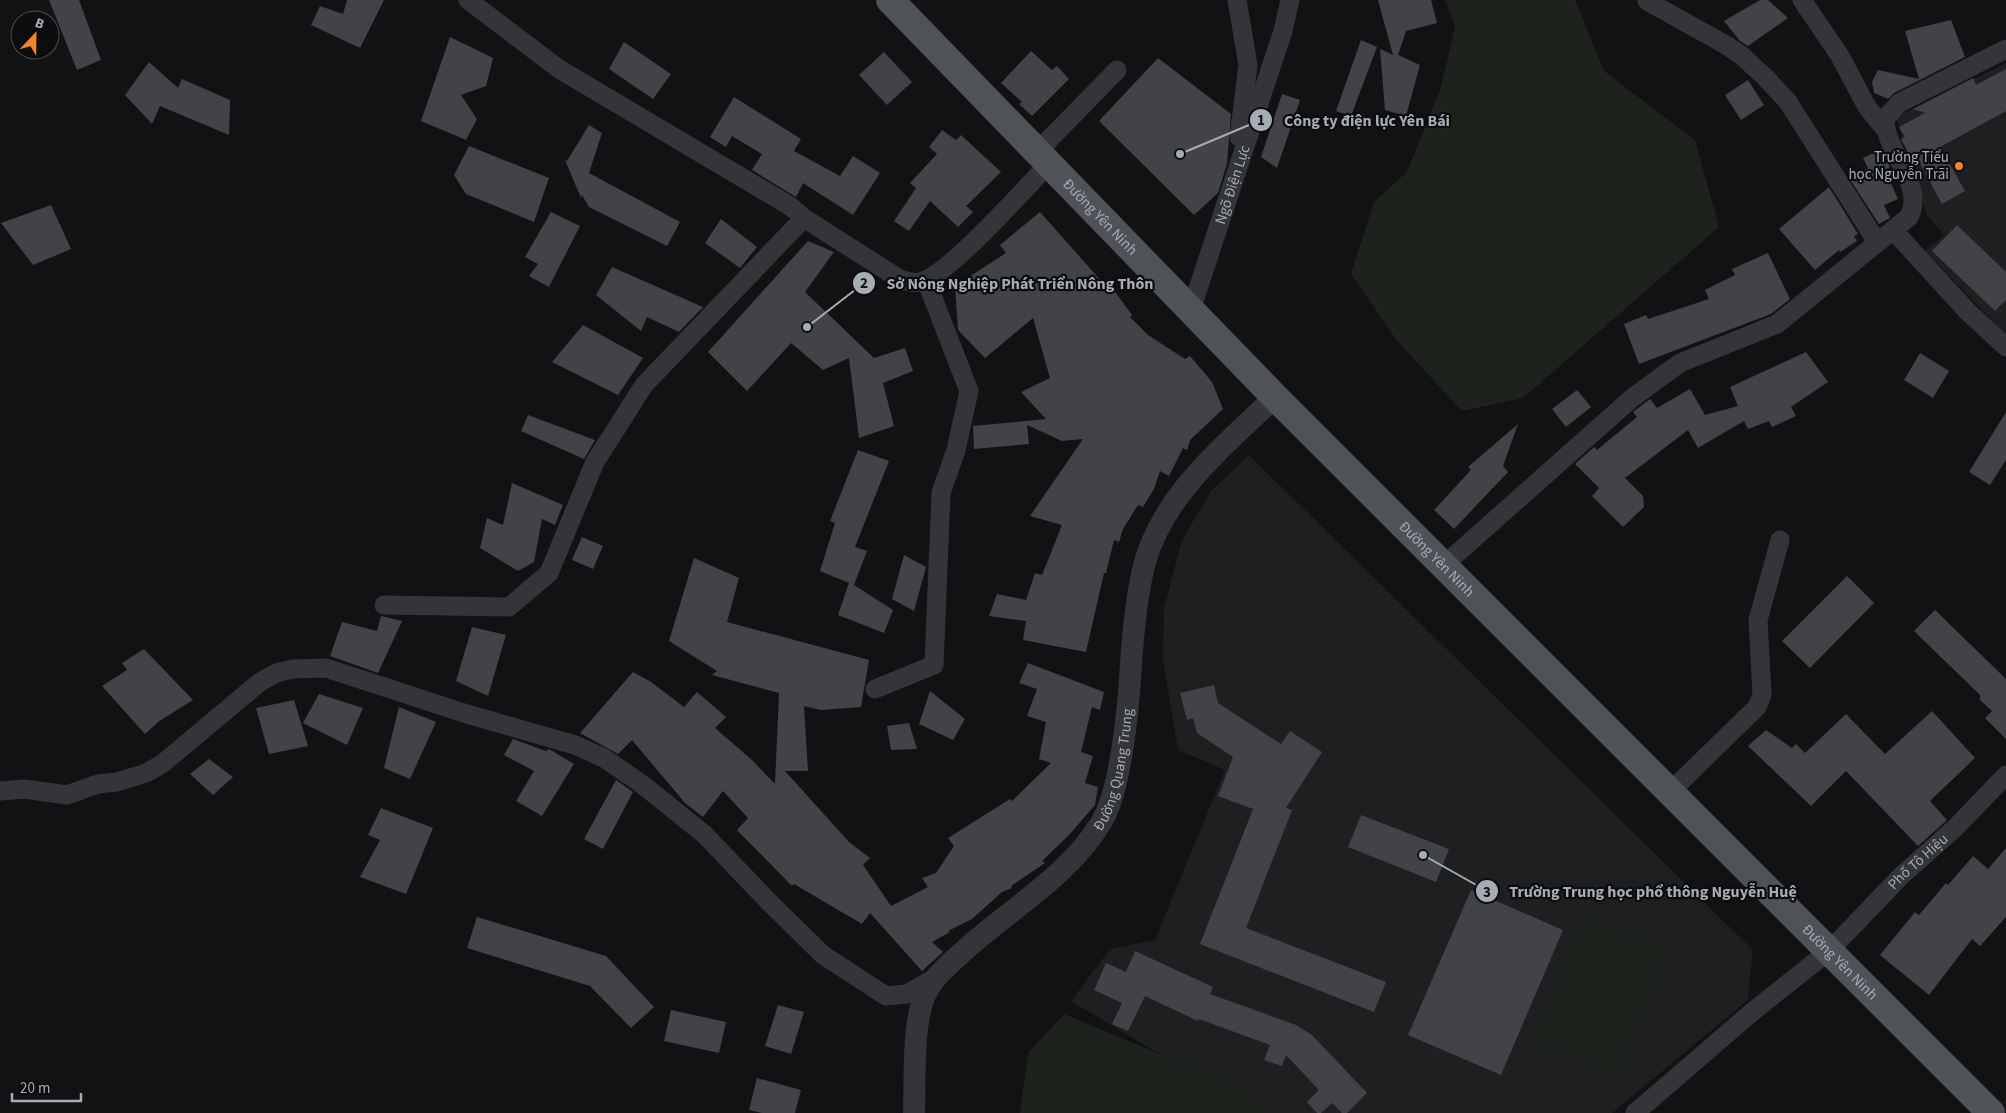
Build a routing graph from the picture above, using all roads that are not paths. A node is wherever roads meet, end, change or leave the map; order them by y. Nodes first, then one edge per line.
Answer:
1 (468, 0) edge
2 (890, 0) edge
3 (1237, 0) edge
4 (1290, 0) edge
5 (1802, 0) edge
6 (1647, 1) edge
7 (2006, 49) edge
8 (1117, 70) dead end
9 (1885, 129) junction
10 (1043, 158) junction
11 (1234, 180) junction
12 (804, 218) junction
13 (1892, 230) junction
14 (1877, 242) junction
15 (926, 280) junction
16 (1191, 310) junction
17 (2006, 347) edge
18 (1275, 397) junction
19 (1780, 540) dead end
20 (1444, 565) junction
21 (384, 605) dead end
22 (875, 689) dead end
23 (2006, 775) edge
24 (0, 791) edge
25 (1670, 792) junction
26 (1830, 950) junction
27 (933, 979) junction
28 (914, 1113) edge
29 (1635, 1113) edge
30 (1991, 1113) edge

1 - 12 street
2 - 10 main road, Đường Yên Ninh
3 - 11 street
4 - 11 street, Ngõ Điện Lực
5 - 9 street
6 - 14 street
7 - 9 street
8 - 10 street
9 - 13 street
10 - 15 street
10 - 16 main road, Đường Yên Ninh
11 - 16 street, Ngõ Điện Lực
12 - 15 street
12 - 21 street
13 - 14 street
13 - 17 street
14 - 20 street
15 - 22 street
16 - 18 main road, Đường Yên Ninh
18 - 20 main road, Đường Yên Ninh
18 - 27 street, Đường Quang Trung
19 - 25 street
20 - 25 main road, Đường Yên Ninh
23 - 26 street, Phố Tô Hiệu
24 - 27 street
25 - 26 main road, Đường Yên Ninh
26 - 29 street, Phố Tô Hiệu
26 - 30 main road, Đường Yên Ninh
27 - 28 street, Đường Quang Trung

